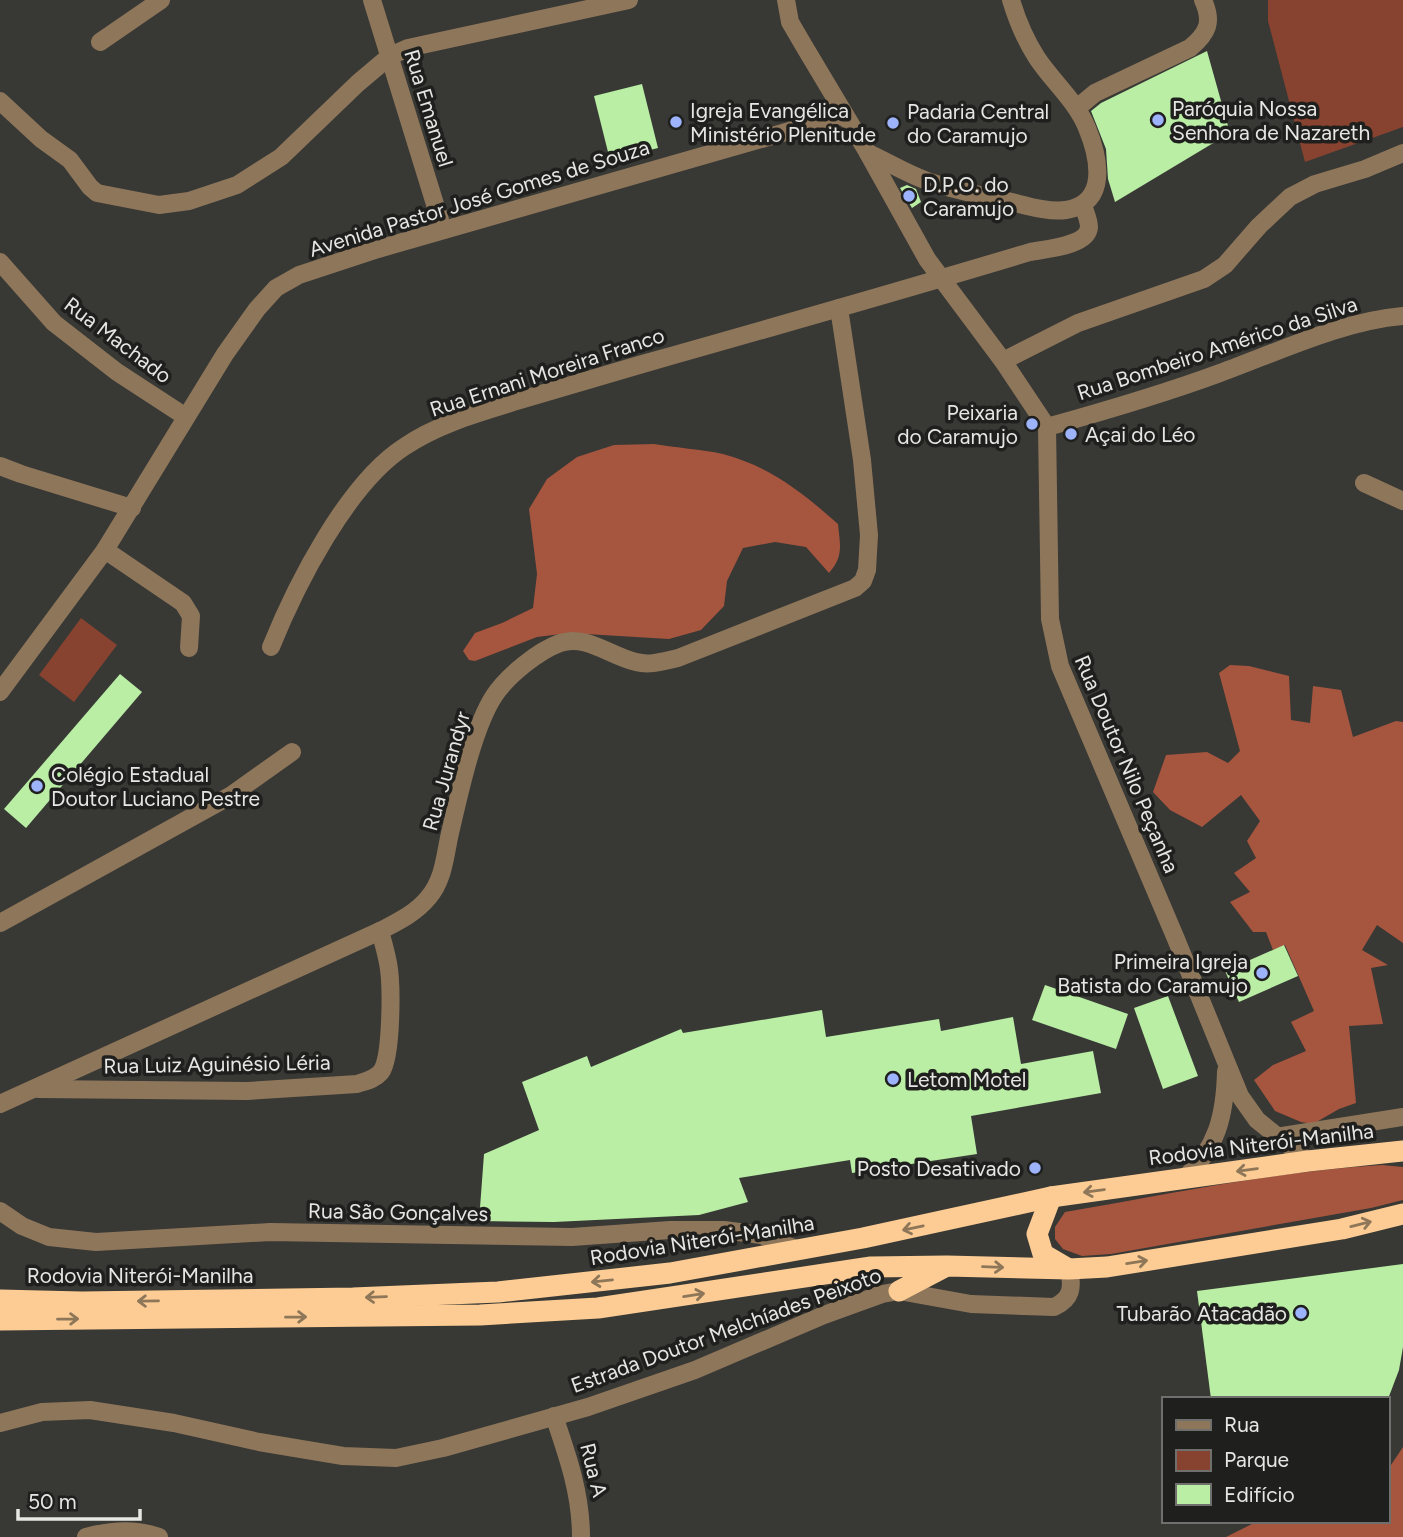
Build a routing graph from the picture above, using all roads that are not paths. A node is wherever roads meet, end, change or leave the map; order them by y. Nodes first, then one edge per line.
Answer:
1 (161, 0) edge
2 (372, 0) edge
3 (786, 0) edge
4 (1011, 0) edge
5 (1203, 0) edge
6 (623, 1) edge
7 (100, 42) dead end
8 (390, 56) junction
9 (0, 101) edge
10 (1077, 108) junction
11 (845, 115) junction
12 (868, 153) junction
13 (1403, 153) edge
14 (1083, 205) junction
15 (443, 230) junction
16 (0, 262) edge
17 (940, 278) junction
18 (839, 308) junction
19 (1403, 316) edge
20 (1003, 361) junction
21 (186, 417) junction
22 (1047, 427) junction
23 (0, 466) edge
24 (1364, 483) dead end
25 (1403, 501) edge
26 (132, 508) junction
27 (106, 550) junction
28 (189, 648) dead end
29 (271, 648) dead end
30 (0, 692) edge
31 (292, 752) dead end
32 (0, 923) edge
33 (380, 931) junction
34 (1227, 1061) junction
35 (34, 1089) junction
36 (0, 1104) edge
37 (1403, 1116) edge
38 (1276, 1137) junction
39 (1400, 1153) edge
40 (1308, 1161) junction
41 (1185, 1178) junction
42 (1051, 1197) junction
43 (0, 1211) edge
44 (1403, 1214) edge
45 (799, 1250) junction
46 (947, 1266) junction
47 (1069, 1269) junction
48 (899, 1291) junction
49 (0, 1300) edge
50 (0, 1320) edge
51 (554, 1416) junction
52 (0, 1423) edge
53 (86, 1537) edge
54 (159, 1537) edge
55 (581, 1537) edge

1 - 7 street
2 - 8 street, Rua Emanuel
3 - 11 street
4 - 10 street
5 - 10 street
6 - 8 street
8 - 9 street
8 - 15 street, Rua Emanuel
10 - 14 street
11 - 12 street
11 - 15 street, Avenida Pastor José Gomes de Souza
12 - 14 street
12 - 17 street
13 - 20 street
14 - 17 street, Rua Ernani Moreira Franco
15 - 21 street, Avenida Pastor José Gomes de Souza
16 - 21 street, Rua Machado
17 - 18 street, Rua Ernani Moreira Franco
17 - 20 street
18 - 29 street, Rua Ernani Moreira Franco
18 - 33 street, Rua Jurandyr
19 - 22 street, Rua Bombeiro Américo da Silva
20 - 22 street
21 - 26 street, Avenida Pastor José Gomes de Souza
22 - 34 street, Rua Doutor Nilo Peçanha
23 - 26 street
24 - 25 street
26 - 27 street, Avenida Pastor José Gomes de Souza
27 - 28 street
27 - 30 street, Avenida Pastor José Gomes de Souza
31 - 32 street
33 - 35 street, Rua Jurandyr
33 - 35 street, Rua Luiz Aguinésio Léria
34 - 38 street, Rua Doutor Nilo Peçanha
34 - 41 street, Rua Doutor Nilo Peçanha
35 - 36 street, Rua Jurandyr
37 - 38 street
38 - 40 street, Rua Doutor Nilo Peçanha
39 - 40 highway, Rodovia Niterói-Manilha
40 -> 41 highway, Rodovia Niterói-Manilha
41 -> 42 highway, Rodovia Niterói-Manilha
42 -> 45 highway, Rodovia Niterói-Manilha
42 - 47 highway
43 - 45 street, Rua São Gonçalves
47 -> 44 highway, Rodovia Niterói-Manilha
45 -> 49 highway, Rodovia Niterói-Manilha
46 -> 47 highway, Rodovia Niterói-Manilha
46 - 48 highway
50 -> 46 highway, Rodovia Niterói-Manilha
47 - 48 street, Estrada Doutor Melchíades Peixoto
48 - 51 street, Estrada Doutor Melchíades Peixoto
51 - 52 street, Estrada Doutor Melchíades Peixoto
51 - 55 street, Rua A
53 - 54 street

